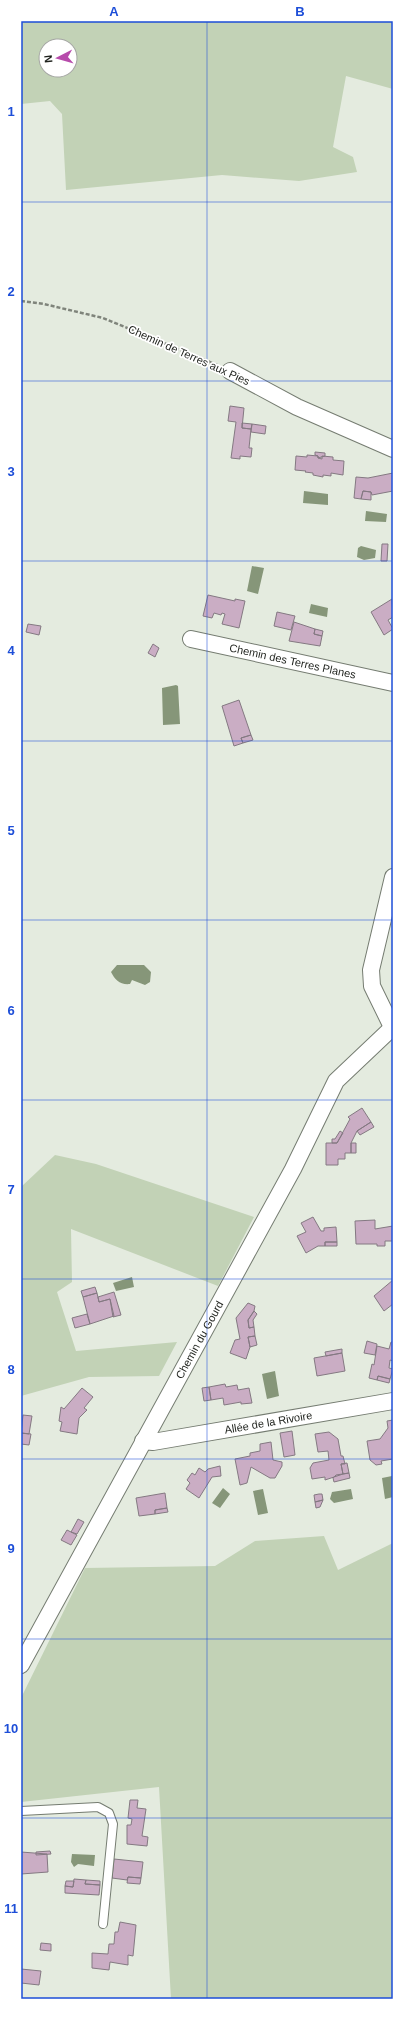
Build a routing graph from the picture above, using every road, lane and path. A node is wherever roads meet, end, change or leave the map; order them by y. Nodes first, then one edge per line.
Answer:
1 (21, 301) edge
2 (230, 371) joint
3 (393, 449) edge
4 (191, 639) dead end
5 (393, 683) edge
6 (393, 877) edge
7 (393, 1027) edge
8 (393, 1401) edge
9 (143, 1441) junction
10 (21, 1665) edge
11 (21, 1811) edge
12 (103, 1924) dead end

1 - 2 path, Chemin de Terres aux Pies
2 - 3 street, Chemin de Terres aux Pies
4 - 5 street, Chemin des Terres Planes
6 - 7 street
7 - 9 street, Chemin du Gourd
8 - 9 street, Allée de la Rivoire
9 - 10 street, Chemin du Gourd
11 - 12 lane

